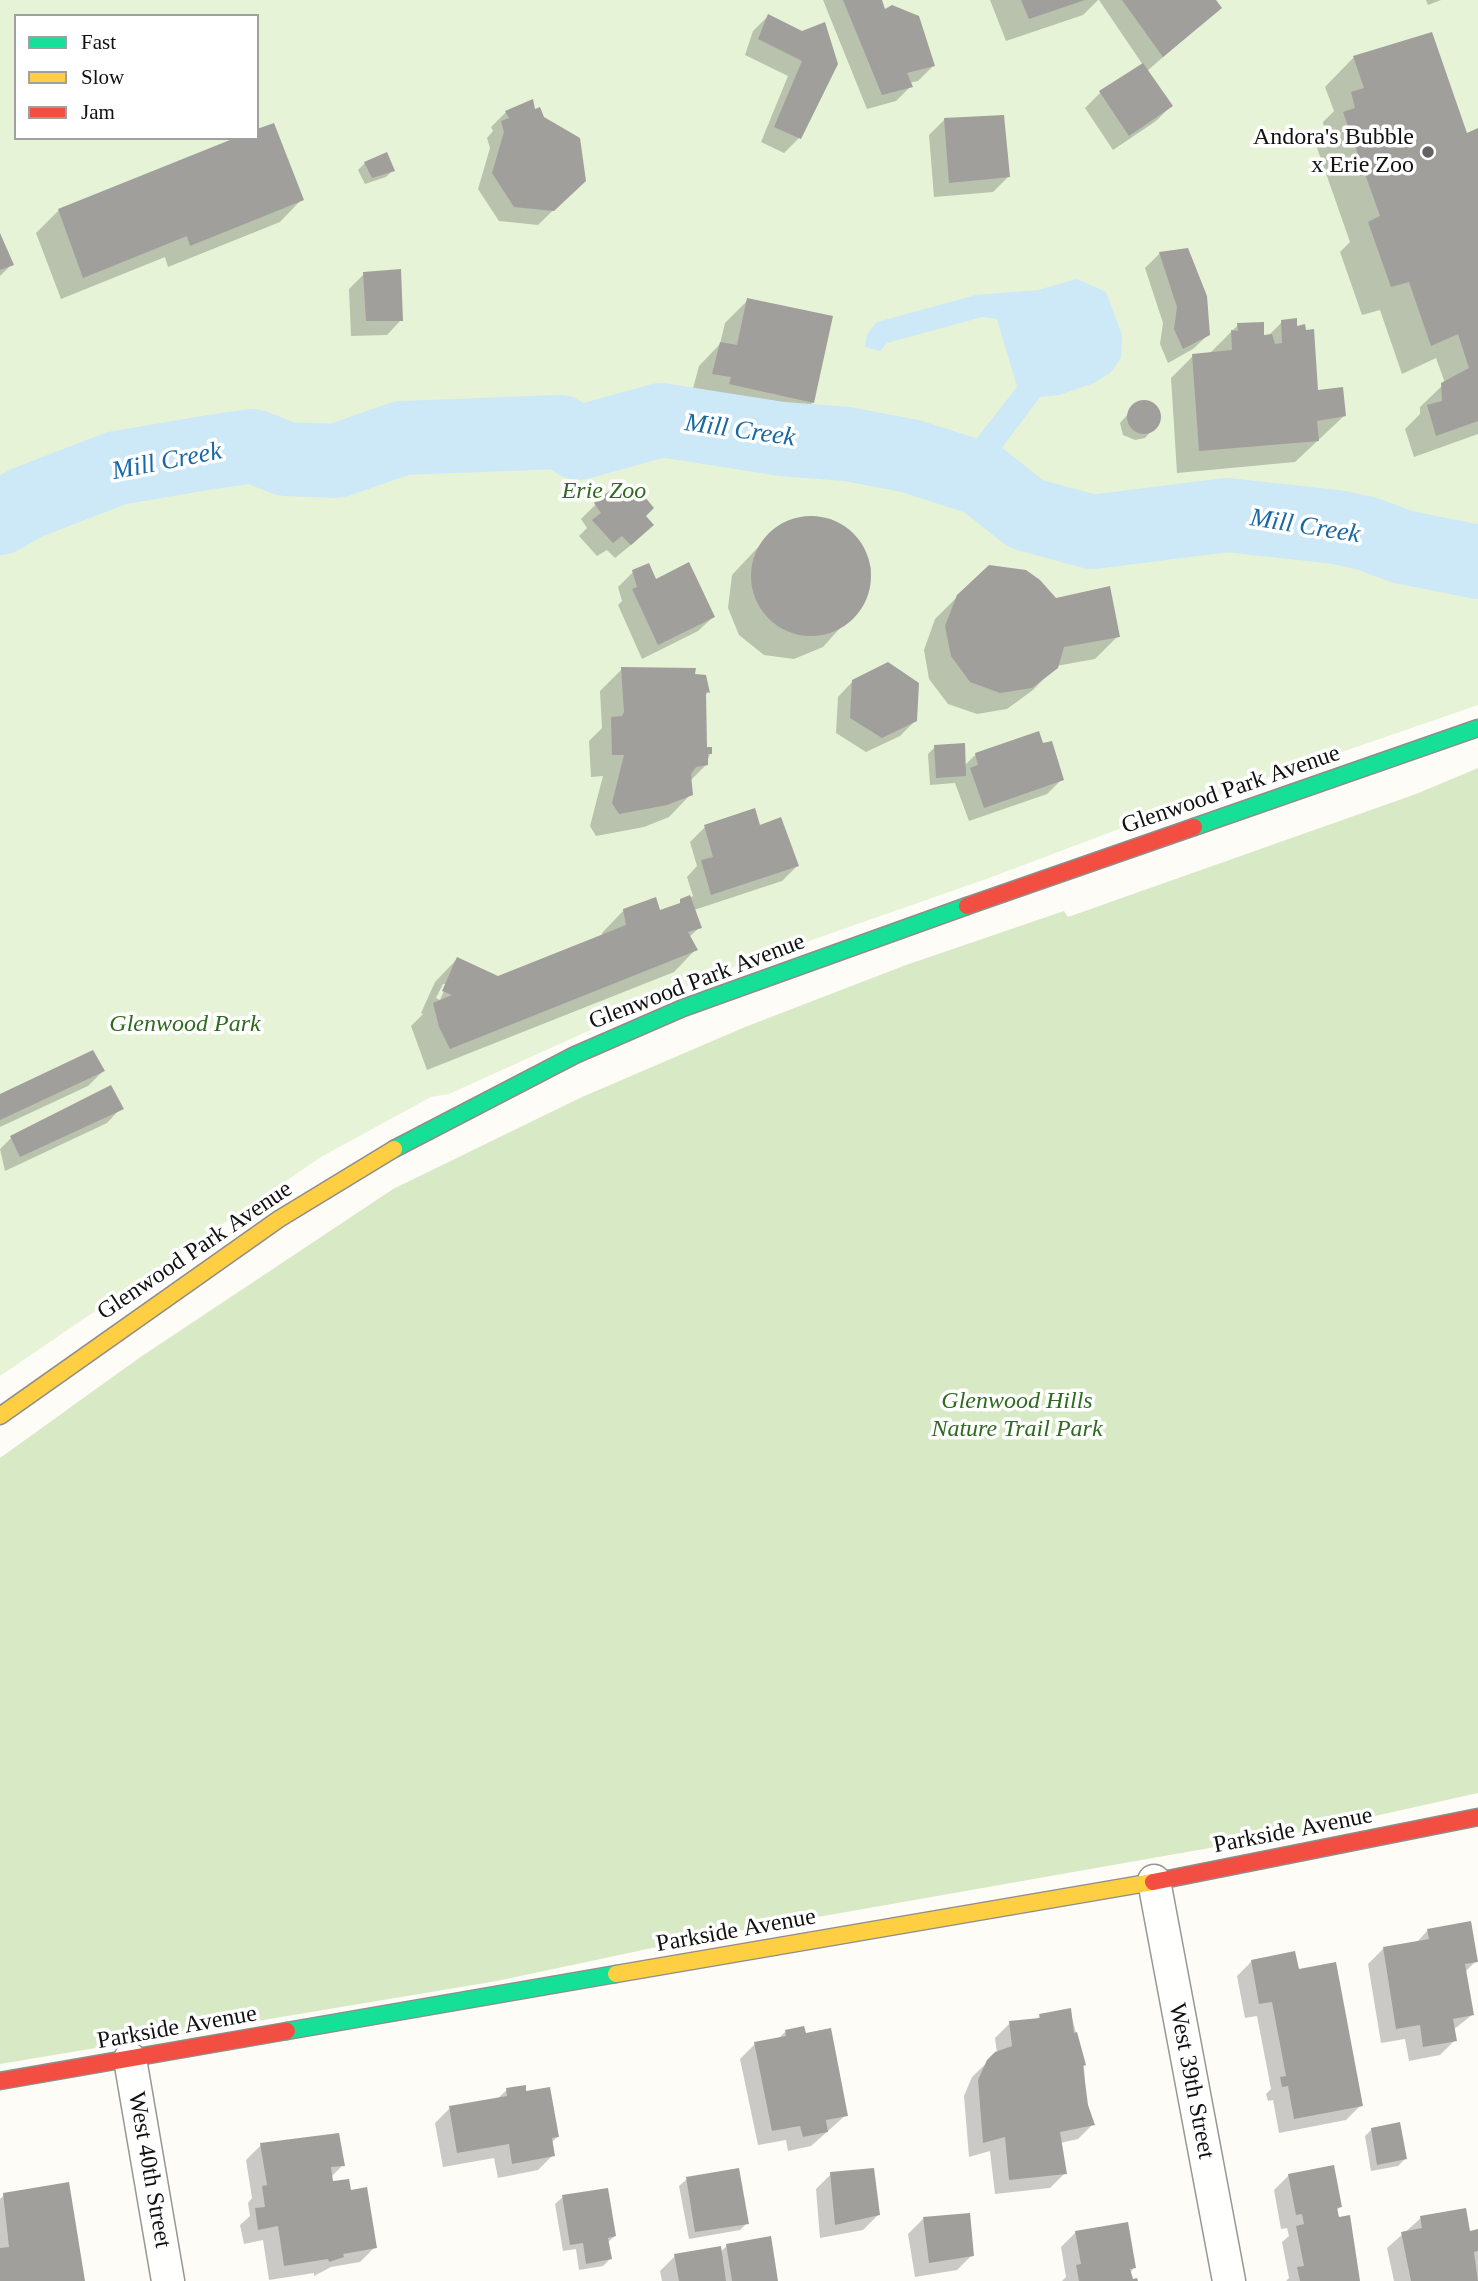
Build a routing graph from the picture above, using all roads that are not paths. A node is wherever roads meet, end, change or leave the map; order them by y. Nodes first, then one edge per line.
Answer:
1 (1478, 728) edge
2 (0, 1416) edge
3 (1478, 1817) edge
4 (1154, 1881) junction
5 (130, 2059) junction
6 (0, 2081) edge
7 (167, 2281) edge
8 (1229, 2281) edge

1 - 2 main road, Glenwood Park Avenue
3 - 4 main road, Parkside Avenue
4 - 5 main road, Parkside Avenue
4 - 8 street, West 39th Street
5 - 6 main road, Parkside Avenue
5 - 7 street, West 40th Street

